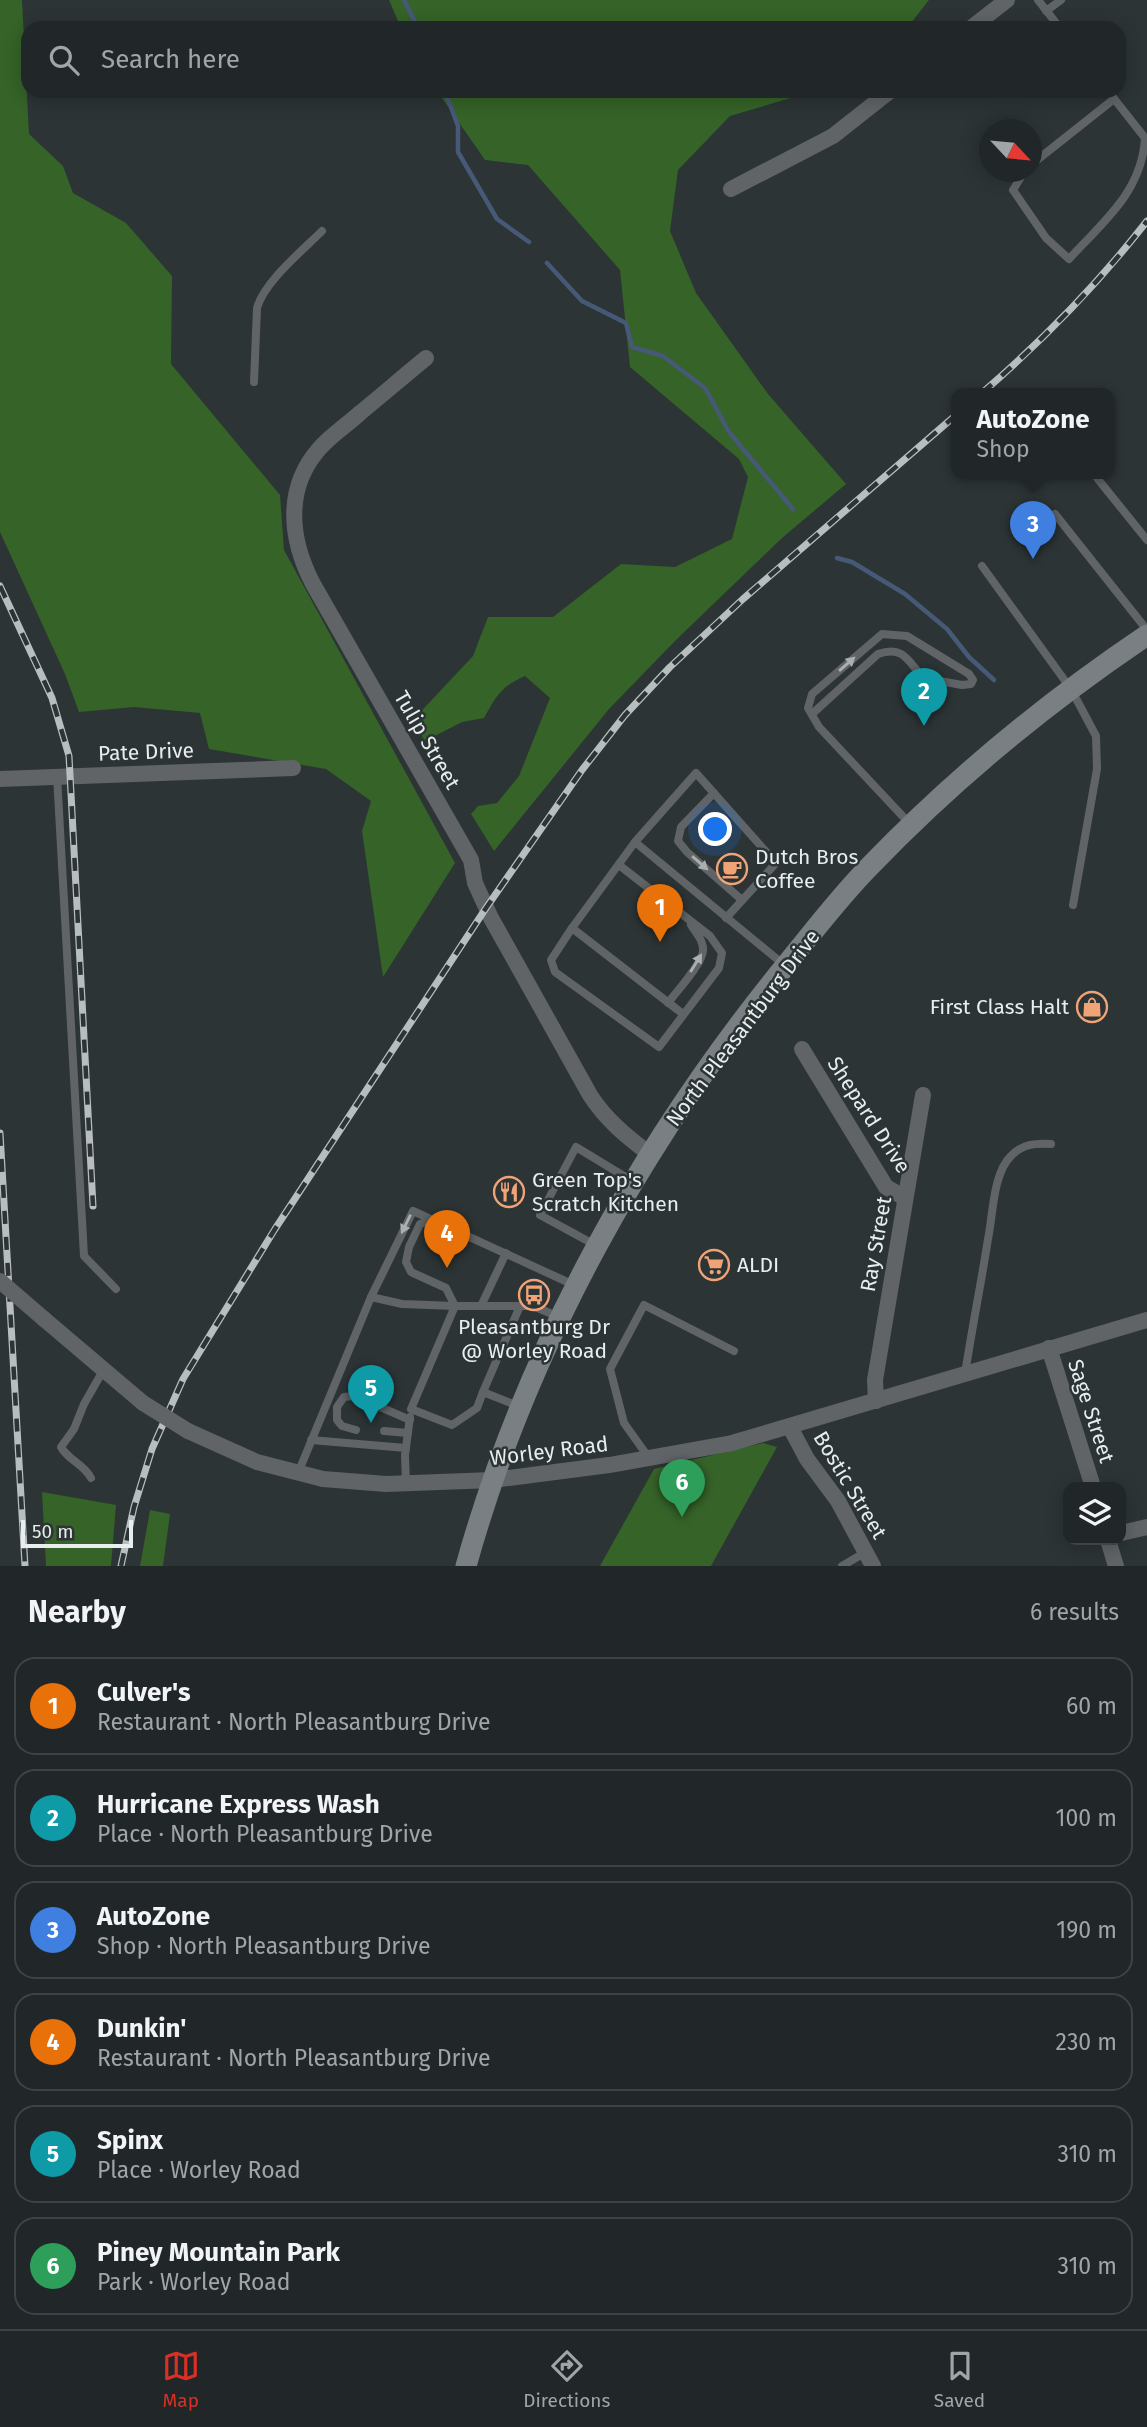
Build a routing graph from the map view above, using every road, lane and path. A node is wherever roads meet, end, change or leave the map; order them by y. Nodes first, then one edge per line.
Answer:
1 (1007, 0) edge
2 (1038, 0) edge
3 (1061, 0) edge
4 (1046, 11) junction
5 (980, 21) edge
6 (1054, 21) edge
7 (881, 98) edge
8 (1114, 99) joint
9 (1042, 155) edge
10 (1018, 182) edge
11 (731, 189) dead end
12 (321, 231) dead end
13 (426, 358) dead end
14 (254, 382) dead end
15 (1098, 479) edge
16 (1055, 514) dead end
17 (1147, 540) edge
18 (982, 566) dead end
19 (1147, 632) edge
20 (1071, 690) junction
21 (811, 714) junction
22 (293, 768) dead end
23 (57, 776) junction
24 (0, 779) edge
25 (714, 793) junction
26 (912, 826) junction
27 (635, 842) junction
28 (619, 864) junction
29 (742, 900) junction
30 (1073, 905) dead end
31 (726, 918) junction
32 (688, 920) junction
33 (572, 928) junction
34 (785, 966) junction
35 (668, 1003) junction
36 (682, 1014) junction
37 (802, 1049) dead end
38 (923, 1096) dead end
39 (1051, 1144) dead end
40 (651, 1155) junction
41 (634, 1182) junction
42 (905, 1198) junction
43 (432, 1220) junction
44 (598, 1247) junction
45 (506, 1253) junction
46 (0, 1281) edge
47 (577, 1287) junction
48 (116, 1289) dead end
49 (371, 1297) junction
50 (455, 1306) junction
51 (481, 1306) junction
52 (520, 1306) junction
53 (562, 1318) junction
54 (1147, 1320) edge
55 (443, 1334) junction
56 (453, 1337) dead end
57 (1049, 1348) junction
58 (734, 1351) dead end
59 (489, 1352) dead end
60 (434, 1356) junction
61 (498, 1356) junction
62 (444, 1360) dead end
63 (104, 1369) junction
64 (965, 1374) junction
65 (480, 1375) dead end
66 (489, 1379) junction
67 (424, 1380) junction
68 (434, 1384) dead end
69 (330, 1392) junction
70 (483, 1392) junction
71 (344, 1397) junction
72 (470, 1398) dead end
73 (876, 1401) junction
74 (479, 1402) junction
75 (521, 1407) junction
76 (411, 1409) junction
77 (410, 1420) junction
78 (790, 1427) junction
79 (356, 1430) dead end
80 (384, 1431) dead end
81 (408, 1433) junction
82 (310, 1440) junction
83 (406, 1448) junction
84 (649, 1458) junction
85 (298, 1474) junction
86 (91, 1478) dead end
87 (494, 1480) junction
88 (1091, 1482) edge
89 (406, 1484) junction
90 (1147, 1527) edge
91 (1126, 1532) edge
92 (1110, 1545) edge
93 (869, 1559) edge
94 (466, 1566) edge
95 (842, 1566) edge
96 (1116, 1566) edge

1 - 5 street
2 - 4 lane
3 - 4 lane
4 - 6 lane
7 - 11 street
8 - 9 lane
8 - 10 lane
12 - 14 lane
13 - 40 street, Tulip Street
15 - 17 lane
16 - 19 lane
18 - 20 lane
19 - 20 main road, North Pleasantburg Drive
20 - 26 main road, North Pleasantburg Drive
20 - 30 lane
21 -> 21 lane
21 - 26 lane
22 - 23 street, Pate Drive
23 - 24 street, Pate Drive
23 - 48 lane
25 - 27 lane
25 - 29 lane
25 -> 29 lane
26 - 34 main road, North Pleasantburg Drive
27 - 28 lane
27 - 31 lane
28 - 32 lane
28 - 33 lane
29 - 31 lane
31 - 34 lane
35 -> 32 lane
32 - 36 lane
33 - 35 lane
33 - 36 lane
34 - 40 main road, North Pleasantburg Drive
35 - 36 lane
37 - 42 street, Shepard Drive
38 - 42 street, Ray Street
39 - 64 lane
40 - 41 main road, North Pleasantburg Drive
41 - 44 main road, North Pleasantburg Drive
41 - 44 lane
42 - 73 street, Ray Street
43 - 45 lane
43 -> 49 lane
43 - 50 lane
44 - 47 main road, North Pleasantburg Drive
45 - 47 lane
45 - 51 lane
46 - 63 street, Worley Road, bridge
47 - 53 main road, North Pleasantburg Drive
49 - 50 lane
49 - 69 lane
50 - 51 lane
50 - 55 lane
51 - 52 lane
52 - 53 lane
52 - 61 lane
53 - 75 main road, North Pleasantburg Drive
54 - 57 street, Worley Road
55 - 56 lane
55 - 60 lane
57 - 64 street, Worley Road
57 - 88 street, Sage Street
58 - 84 lane
59 - 61 lane
60 - 62 lane
60 - 67 lane
61 - 66 lane
63 - 85 street, Worley Road, bridge
63 - 86 lane
64 - 73 street, Worley Road
65 - 66 lane
66 - 70 lane
67 - 68 lane
67 - 76 lane
69 - 71 lane
69 - 82 lane
70 - 74 lane
70 - 75 lane
71 - 77 lane
71 - 79 lane
72 - 74 lane
73 - 78 street, Worley Road
74 - 76 lane
75 - 87 main road, North Pleasantburg Drive
76 - 77 lane
77 - 81 lane
78 - 84 street, Worley Road
78 - 93 street, Bostic Street
80 - 81 lane
81 - 83 lane
82 - 83 lane
82 - 85 lane
83 - 89 lane
84 - 87 street, Worley Road
85 - 89 street, Worley Road
87 - 89 street, Worley Road
87 - 94 main road, North Pleasantburg Drive
90 - 91 street
92 - 96 street
93 - 95 lane

